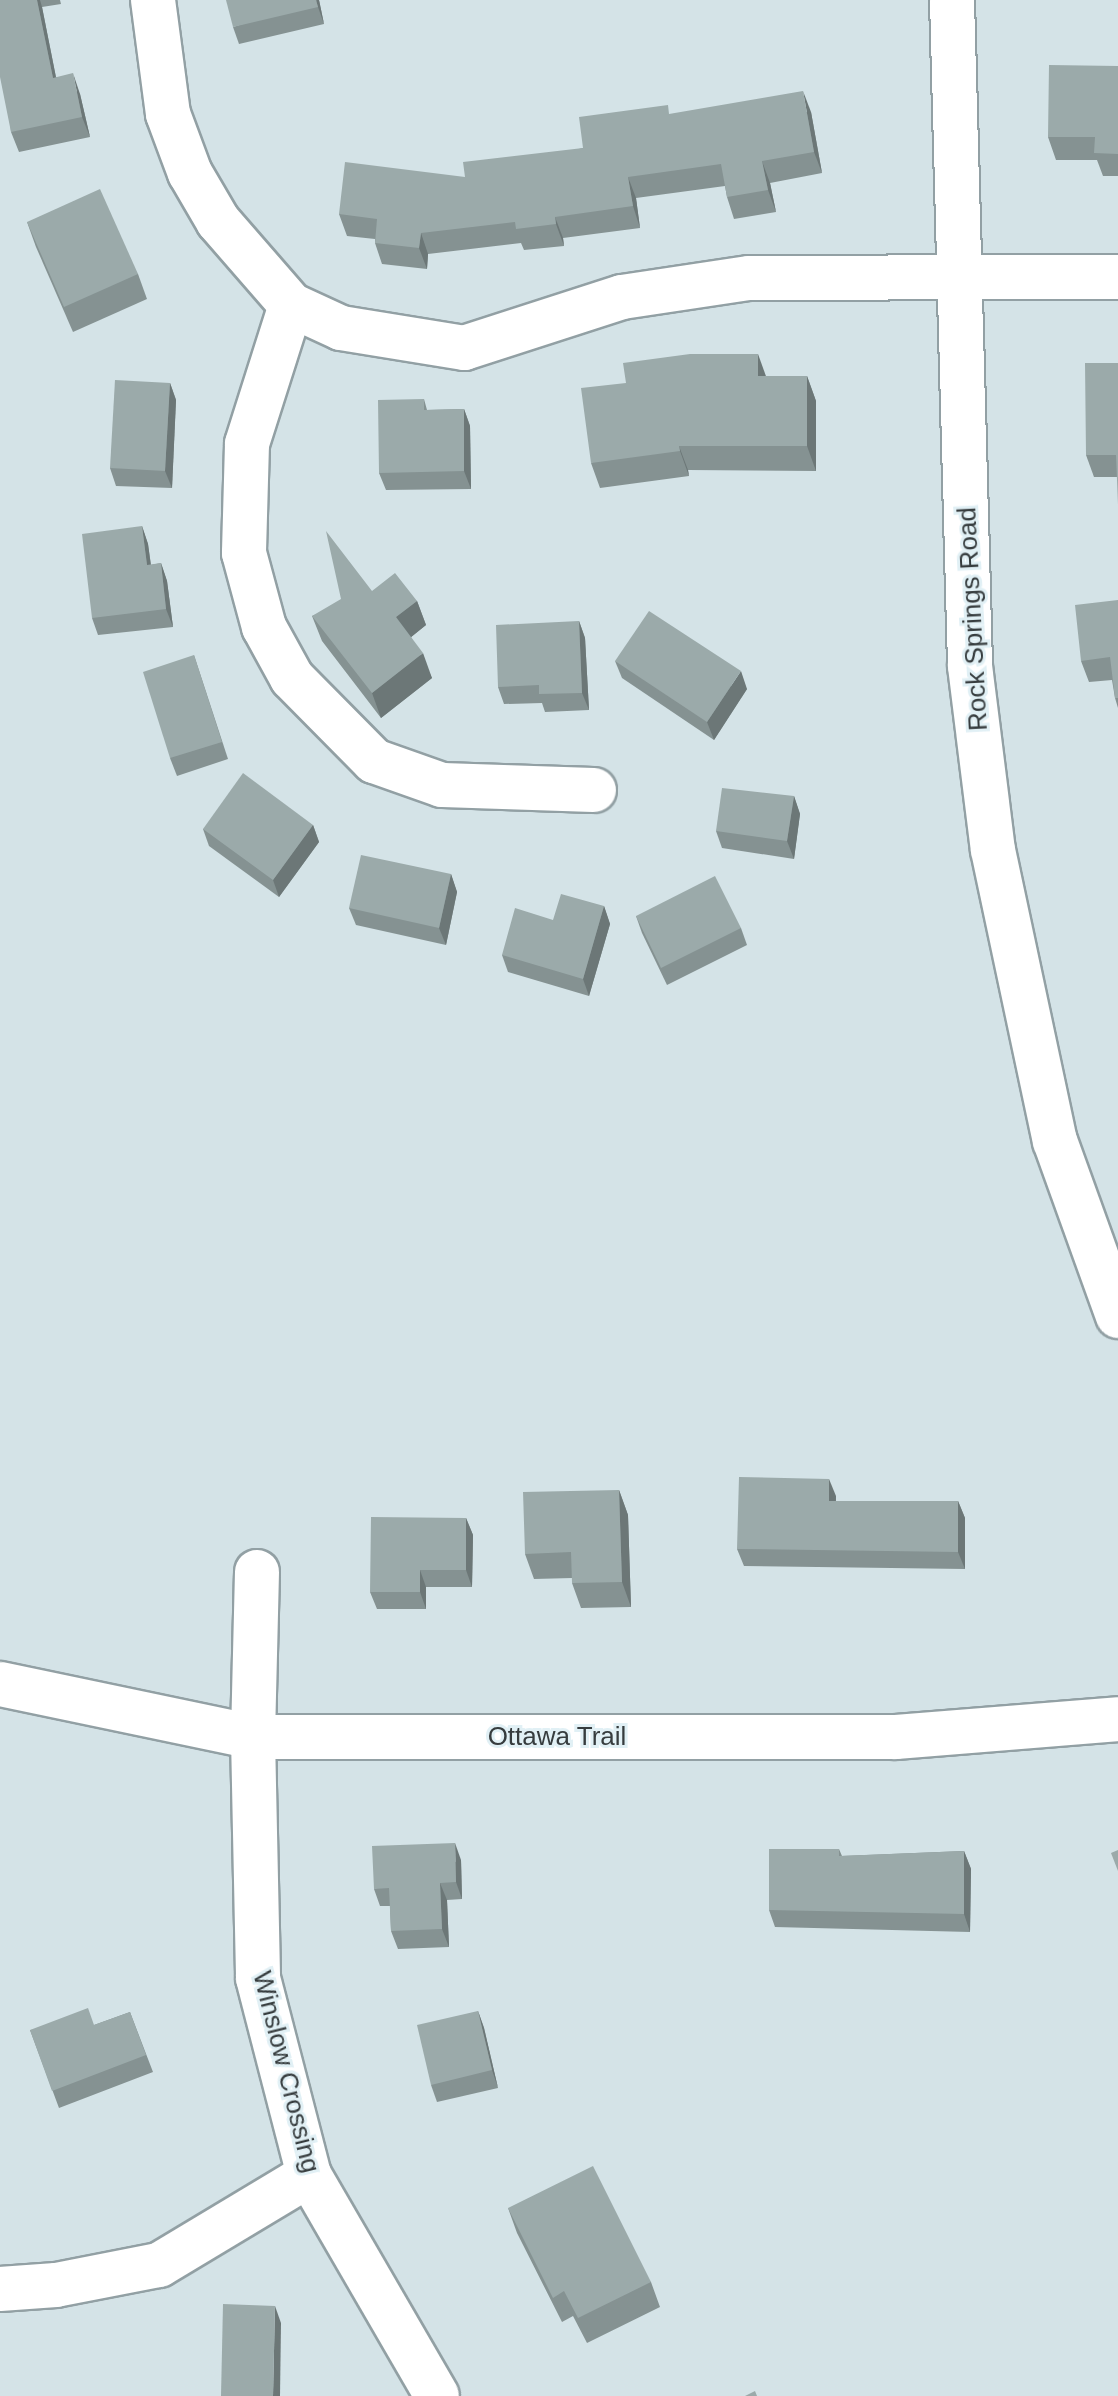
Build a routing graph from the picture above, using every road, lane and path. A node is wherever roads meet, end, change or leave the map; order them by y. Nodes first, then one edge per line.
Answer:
1 (153, 0) edge
2 (952, 0) edge
3 (1118, 277) edge
4 (960, 278) junction
5 (291, 305) junction
6 (594, 790) dead end
7 (1118, 1316) edge
8 (257, 1572) dead end
9 (0, 1684) edge
10 (1118, 1719) edge
11 (253, 1737) junction
12 (309, 2175) junction
13 (0, 2289) edge
14 (437, 2396) edge

1 - 5 street
2 - 4 street, Rock Springs Road
3 - 4 street
4 - 5 street
4 - 7 street, Rock Springs Road
5 - 6 street
8 - 11 street, Winslow Crossing
9 - 11 street, Ottawa Trail
10 - 11 street, Ottawa Trail
11 - 12 street, Winslow Crossing
12 - 13 street
12 - 14 street, Winslow Crossing

